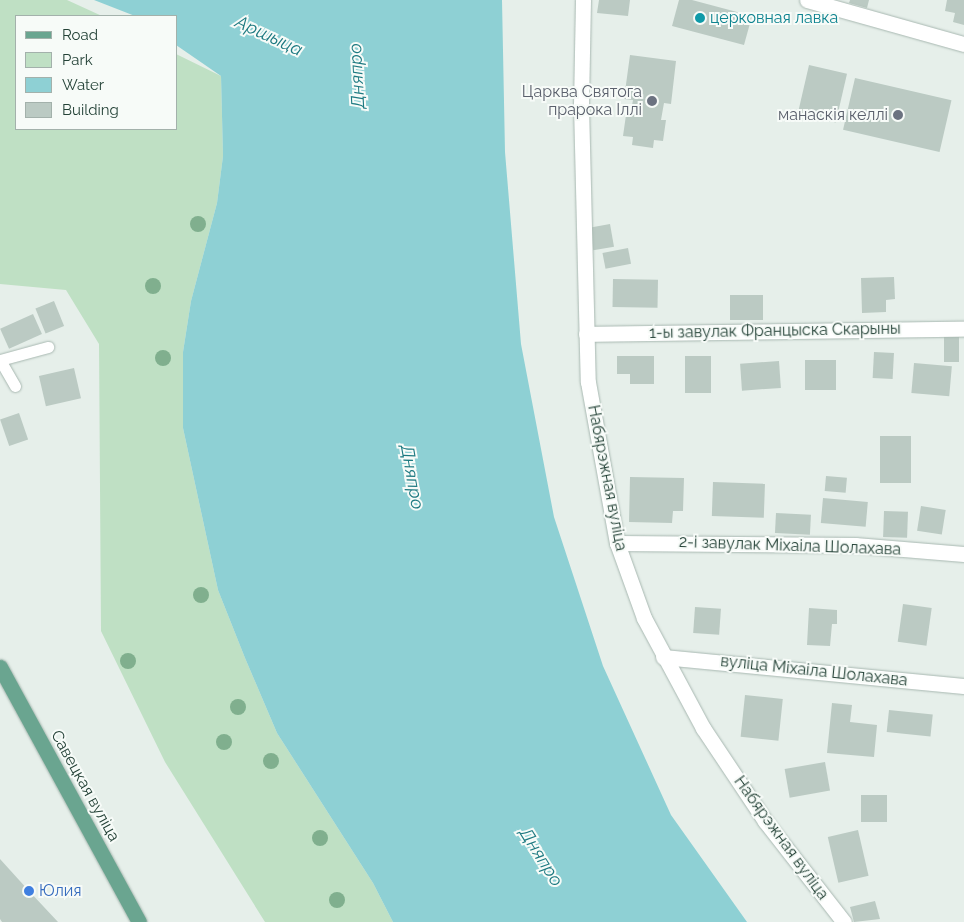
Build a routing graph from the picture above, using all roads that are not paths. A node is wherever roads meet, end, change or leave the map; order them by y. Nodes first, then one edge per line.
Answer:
1 (583, 0) edge
2 (807, 0) edge
3 (964, 44) edge
4 (964, 329) edge
5 (586, 334) junction
6 (48, 347) dead end
7 (0, 360) edge
8 (15, 386) dead end
9 (617, 543) junction
10 (964, 554) edge
11 (663, 657) junction
12 (0, 667) edge
13 (964, 686) edge
14 (139, 922) edge
15 (844, 922) edge

1 - 5 street, Набярэжная вуліца
2 - 3 street
4 - 5 street, 1-ы завулак Францыска Скарыны
5 - 9 street, Набярэжная вуліца
6 - 7 lane
7 - 8 lane
9 - 10 street, 2-і завулак Міхаіла Шолахава
9 - 11 street, Набярэжная вуліца
11 - 13 street, вуліца Міхаіла Шолахава
11 - 15 street, Набярэжная вуліца
12 - 14 main road, Савецкая вуліца

